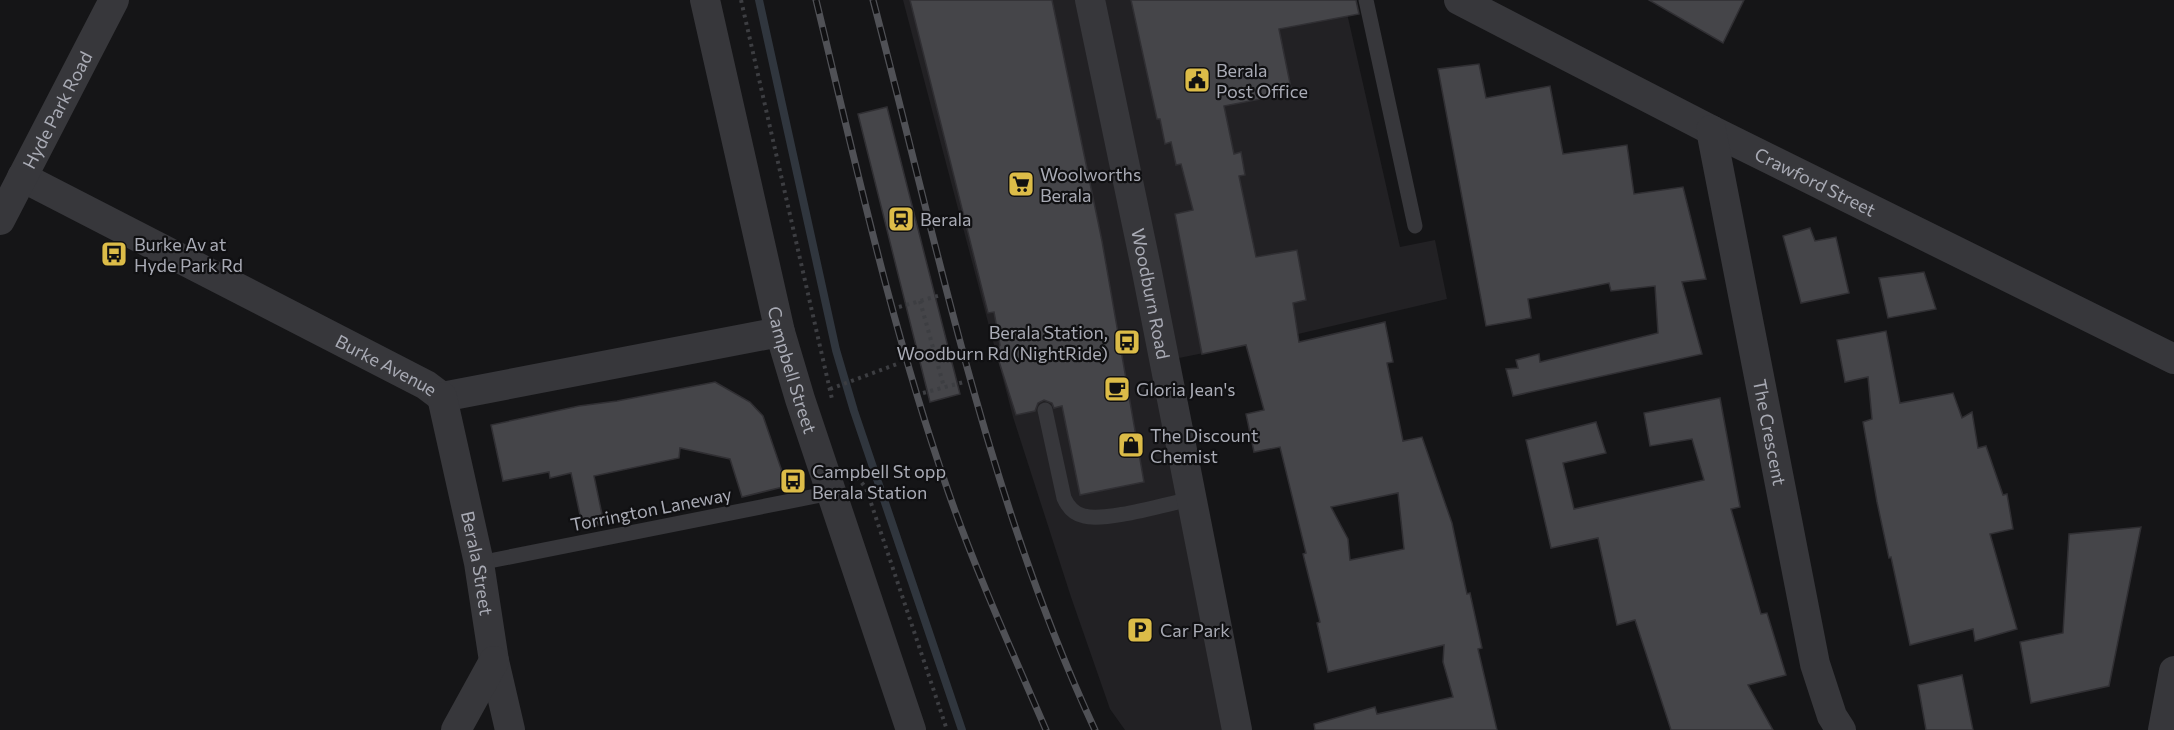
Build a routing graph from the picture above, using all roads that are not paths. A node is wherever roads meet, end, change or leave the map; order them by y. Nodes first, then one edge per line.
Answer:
1 (114, 0) edge
2 (705, 0) edge
3 (1090, 0) edge
4 (1366, 0) edge
5 (1459, 0) edge
6 (1711, 130) junction
7 (22, 177) junction
8 (0, 220) edge
9 (1415, 226) dead end
10 (780, 332) junction
11 (2174, 359) edge
12 (442, 397) junction
13 (1046, 410) dead end
14 (831, 493) junction
15 (1191, 499) junction
16 (479, 563) junction
17 (494, 661) junction
18 (2174, 671) edge
19 (456, 730) edge
20 (510, 730) edge
21 (911, 730) edge
22 (1237, 730) edge
23 (1841, 730) edge
24 (2163, 730) edge

1 - 7 street, Hyde Park Road
2 - 10 street, Campbell Street
3 - 15 street, Woodburn Road
4 - 9 lane
5 - 6 street, Crawford Street
6 - 11 street, Crawford Street
6 - 23 street, The Crescent
7 - 8 street, Hyde Park Road
7 - 12 street, Burke Avenue
10 - 12 street, Burke Avenue
10 - 14 street, Campbell Street
12 - 16 street, Berala Street
13 - 15 lane
14 - 16 lane, Torrington Laneway
14 - 21 street, Campbell Street
15 - 22 street, Woodburn Road
16 - 17 street, Berala Street
17 - 19 street
17 - 20 street, Berala Street
18 - 24 street

